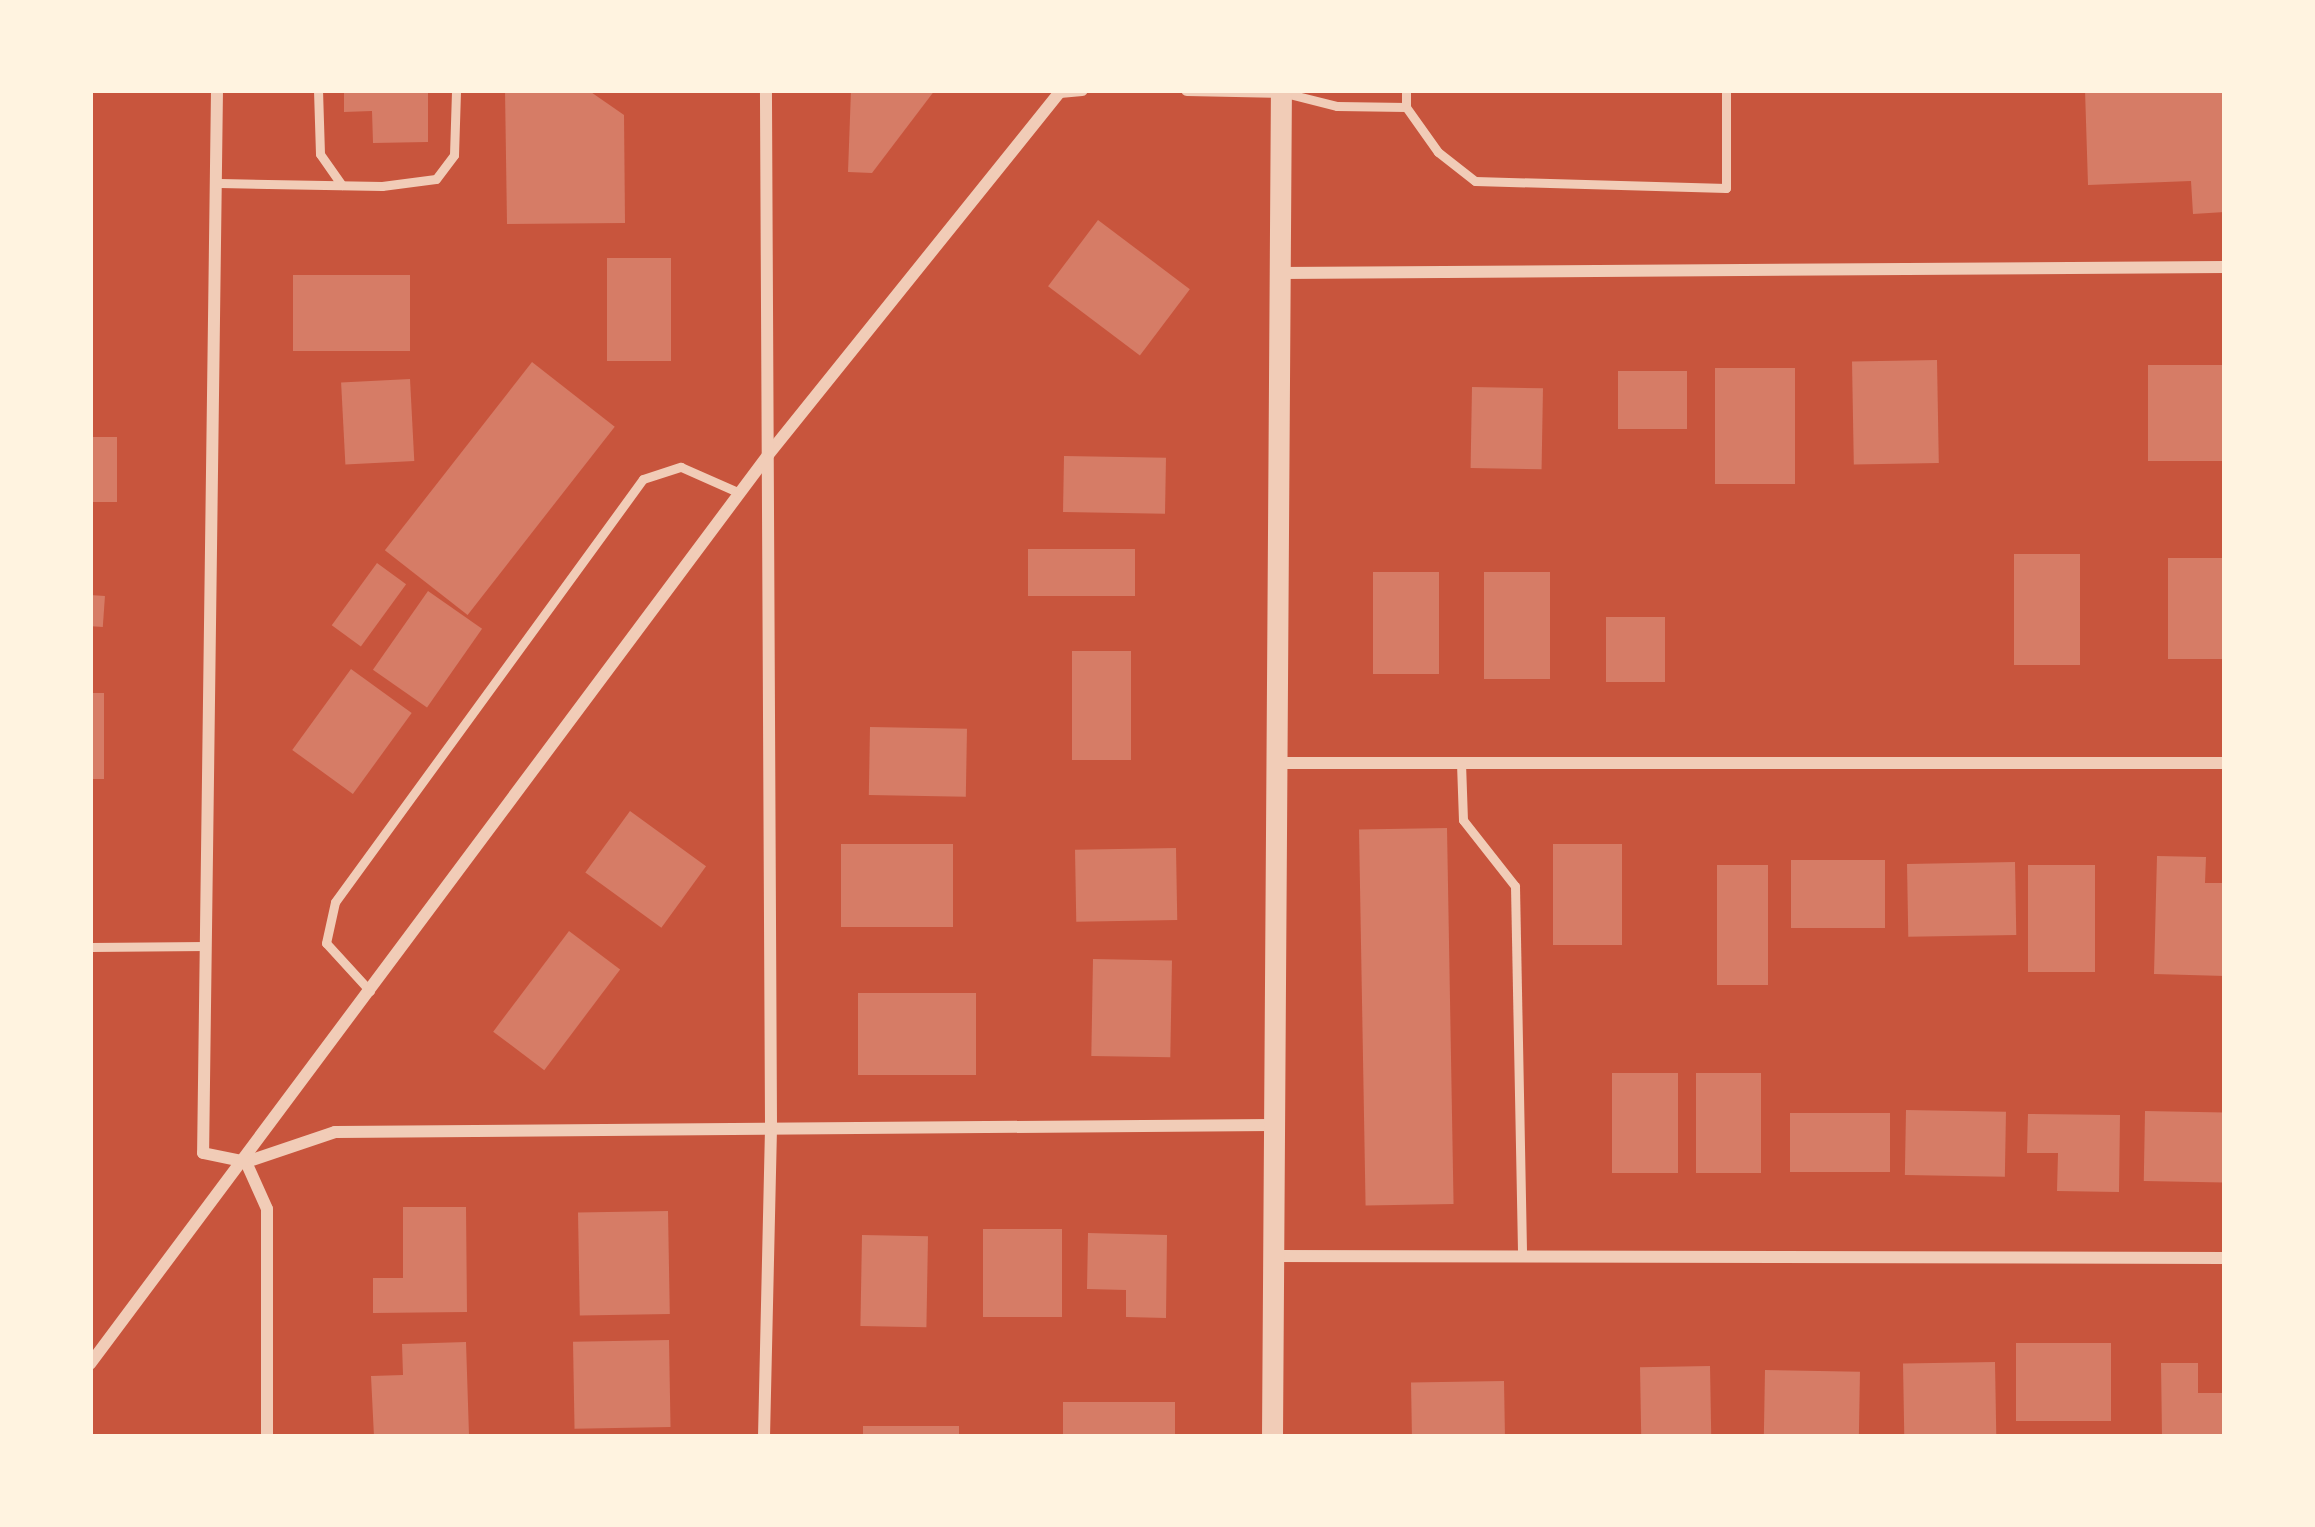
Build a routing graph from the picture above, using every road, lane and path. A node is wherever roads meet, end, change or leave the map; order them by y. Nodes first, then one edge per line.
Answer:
1 (217, 90) edge
2 (318, 90) edge
3 (456, 90) edge
4 (766, 90) edge
5 (1082, 90) edge
6 (1187, 90) edge
7 (1406, 90) edge
8 (1726, 90) edge
9 (1281, 91) edge
10 (1406, 107) junction
11 (220, 184) junction
12 (342, 185) junction
13 (2225, 267) edge
14 (1280, 273) junction
15 (768, 454) junction
16 (740, 493) junction
17 (1278, 763) junction
18 (1461, 763) junction
19 (2225, 763) edge
20 (90, 946) edge
21 (206, 946) junction
22 (371, 992) junction
23 (771, 1125) junction
24 (1272, 1125) junction
25 (246, 1162) junction
26 (1272, 1256) junction
27 (1522, 1256) junction
28 (2225, 1258) edge
29 (90, 1364) edge
30 (267, 1437) edge
31 (764, 1437) edge
32 (1272, 1437) edge

1 - 11 street
2 - 12 lane
3 - 12 lane
4 - 15 street
5 - 15 street
6 - 9 street
7 - 10 lane
8 - 10 lane
9 - 10 lane
9 - 14 street
11 - 12 lane
11 - 21 street
13 - 14 street
14 - 17 street
15 - 16 street
15 - 23 street
16 - 22 street
16 - 22 lane
17 - 18 street
17 - 24 street
18 - 19 street
18 - 27 lane
20 - 21 lane
21 - 25 street
22 - 25 street
23 - 24 street
23 - 25 street
23 - 31 street
24 - 26 street
25 - 29 street
25 - 30 street
26 - 27 street
26 - 32 street
27 - 28 street

